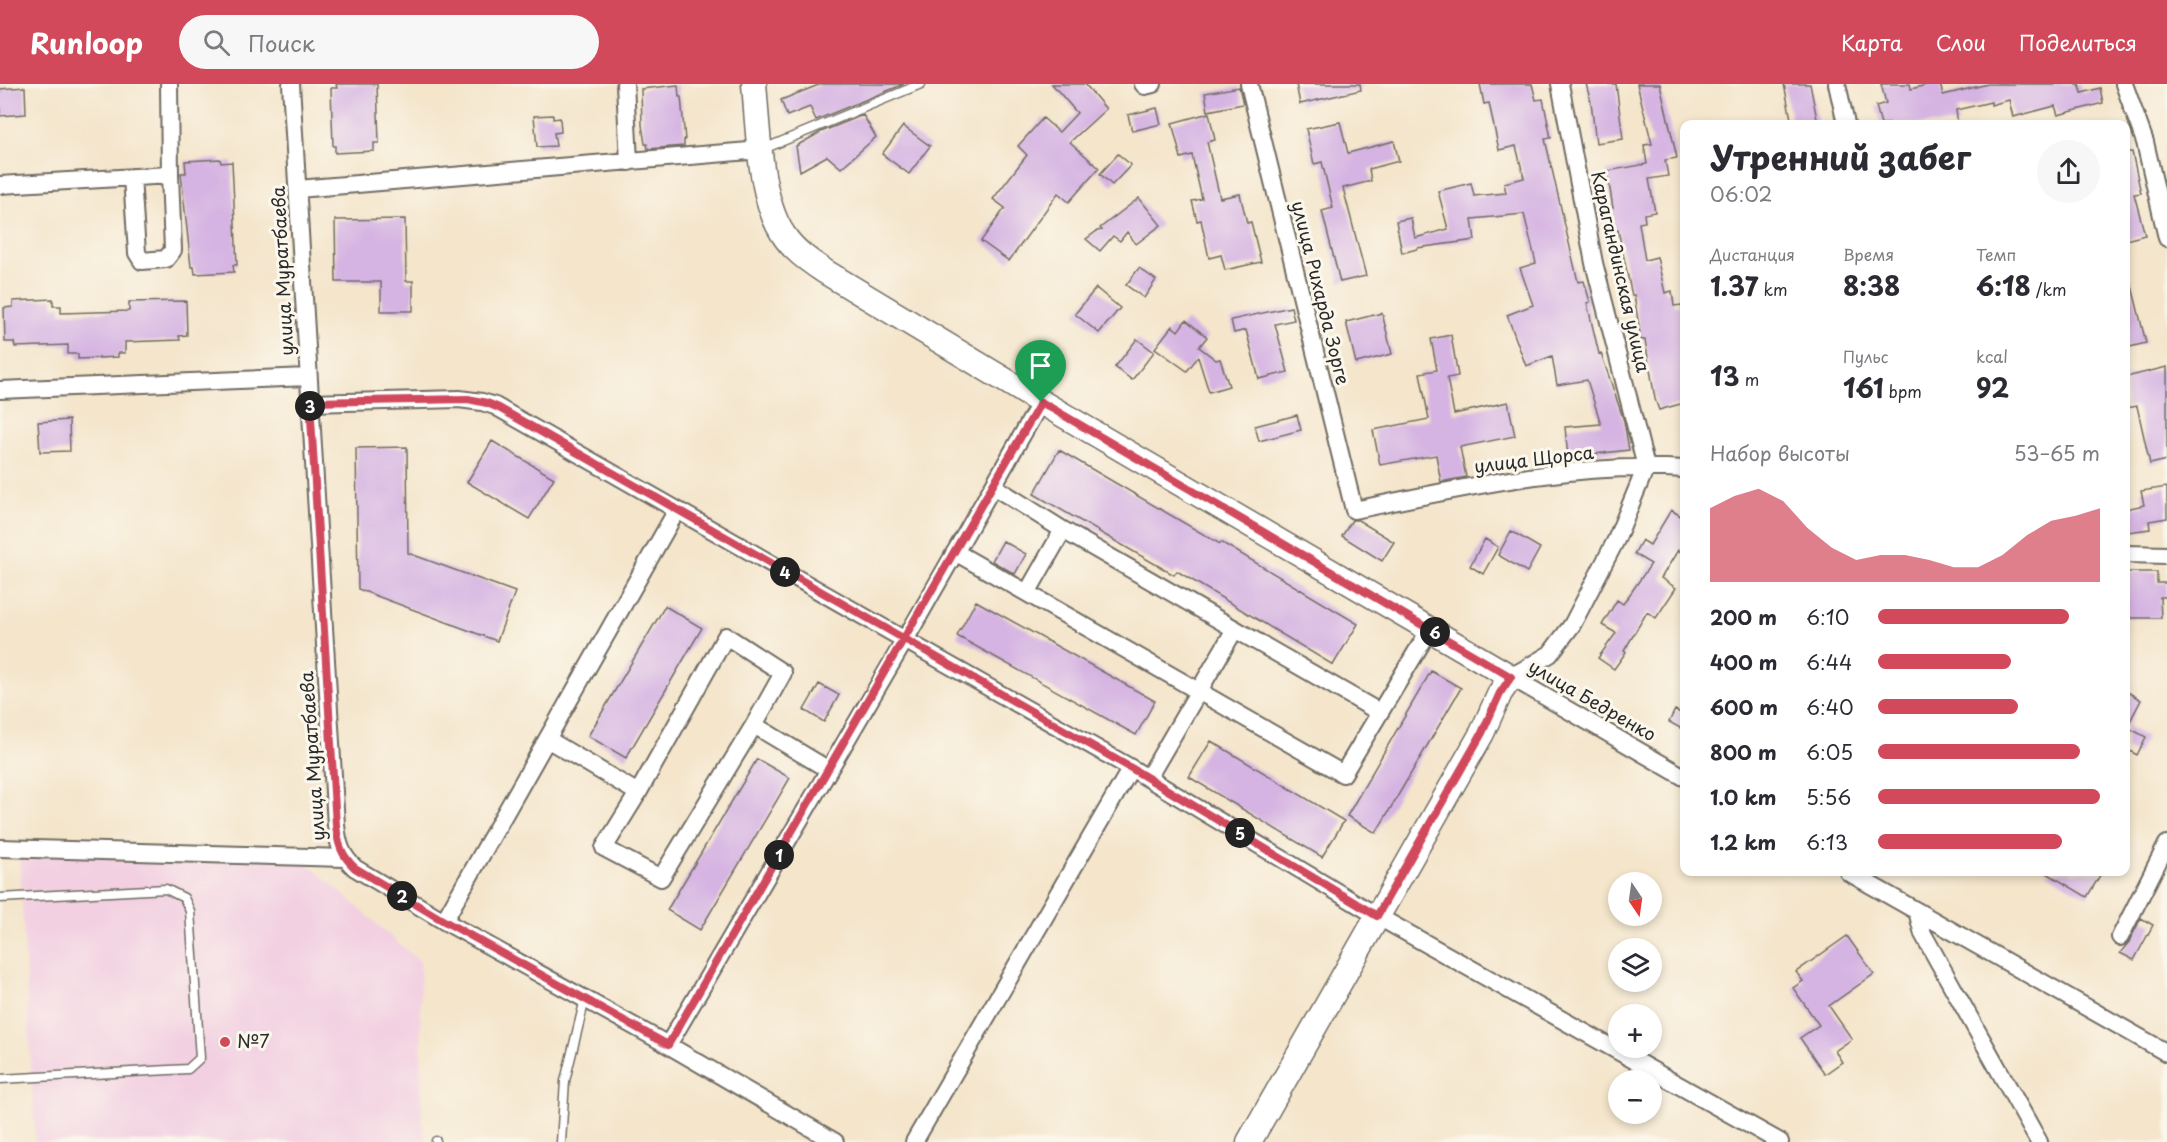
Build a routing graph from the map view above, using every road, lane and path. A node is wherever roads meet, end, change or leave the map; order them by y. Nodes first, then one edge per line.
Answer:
1 (169, 84) edge
2 (291, 84) edge
3 (625, 84) edge
4 (754, 84) edge
5 (921, 84) edge
6 (1143, 84) edge
7 (1153, 84) edge
8 (1249, 84) edge
9 (1560, 84) edge
10 (1837, 84) edge
11 (2124, 84) edge
12 (1845, 120) edge
13 (761, 150) junction
14 (629, 162) junction
15 (170, 175) junction
16 (132, 177) junction
17 (0, 185) edge
18 (298, 189) junction
19 (2167, 238) edge
20 (308, 377) junction
21 (0, 390) edge
22 (310, 402) junction
23 (1041, 402) junction
24 (1646, 467) junction
25 (1680, 469) edge
26 (993, 486) junction
27 (677, 510) junction
28 (1354, 510) joint
29 (1063, 530) junction
30 (955, 552) junction
31 (2130, 554) edge
32 (2167, 555) edge
33 (1027, 593) junction
34 (1235, 629) junction
35 (1430, 629) junction
36 (905, 640) junction
37 (1511, 677) junction
38 (1199, 692) junction
39 (1379, 712) junction
40 (754, 725) junction
41 (547, 739) junction
42 (1131, 768) junction
43 (829, 770) junction
44 (1680, 775) edge
45 (1148, 778) junction
46 (638, 792) junction
47 (2167, 844) edge
48 (0, 848) edge
49 (345, 858) junction
50 (1855, 876) edge
51 (0, 898) edge
52 (1917, 911) junction
53 (1377, 916) junction
54 (444, 921) junction
55 (2120, 937) dead end
56 (585, 999) junction
57 (668, 1045) junction
58 (2167, 1053) edge
59 (0, 1078) edge
60 (561, 1142) edge
61 (835, 1142) edge
62 (915, 1142) edge
63 (1249, 1142) edge
64 (1780, 1142) edge
65 (2039, 1142) edge

1 - 15 street
2 - 18 street, улица Муратбаева
3 - 14 street
4 - 13 street
5 - 13 lane
6 - 7 street
8 - 28 street, улица Рихарда Зорге
9 - 24 street, Карагандинская улица
10 - 12 street
11 - 19 street
13 - 14 street
13 - 23 street
14 - 18 street
15 - 16 street
15 - 16 street
16 - 17 street
18 - 20 street, улица Муратбаева
20 - 21 street
20 - 22 street, улица Муратбаева
22 - 27 street
22 - 49 street, улица Муратбаева
23 - 26 street
23 - 35 street
24 - 25 street, улица Щорса
24 - 28 street, улица Щорса
24 - 37 street
26 - 29 street
26 - 30 street
27 - 36 street
27 - 41 street
29 - 33 street
29 - 34 street
30 - 33 street
30 - 36 street
31 - 32 street
33 - 38 street
34 - 38 street
34 - 39 street
35 - 37 street
35 - 39 street
36 - 42 street
36 - 43 street
37 - 44 street, улица Бедренко
37 - 53 street
38 - 39 street
38 - 45 street
40 - 43 street
40 - 46 street
40 - 46 street
41 - 46 street
41 - 54 street
42 - 45 street
42 - 62 street
43 - 57 street
45 - 53 street
47 - 55 street
48 - 49 street
49 - 54 street, улица Муратбаева
50 - 52 street
51 - 59 lane
52 - 58 street
52 - 65 street
53 - 63 street
53 - 64 street
54 - 56 street, улица Муратбаева
56 - 57 street, улица Муратбаева
56 - 60 lane
57 - 61 street, улица Муратбаева

